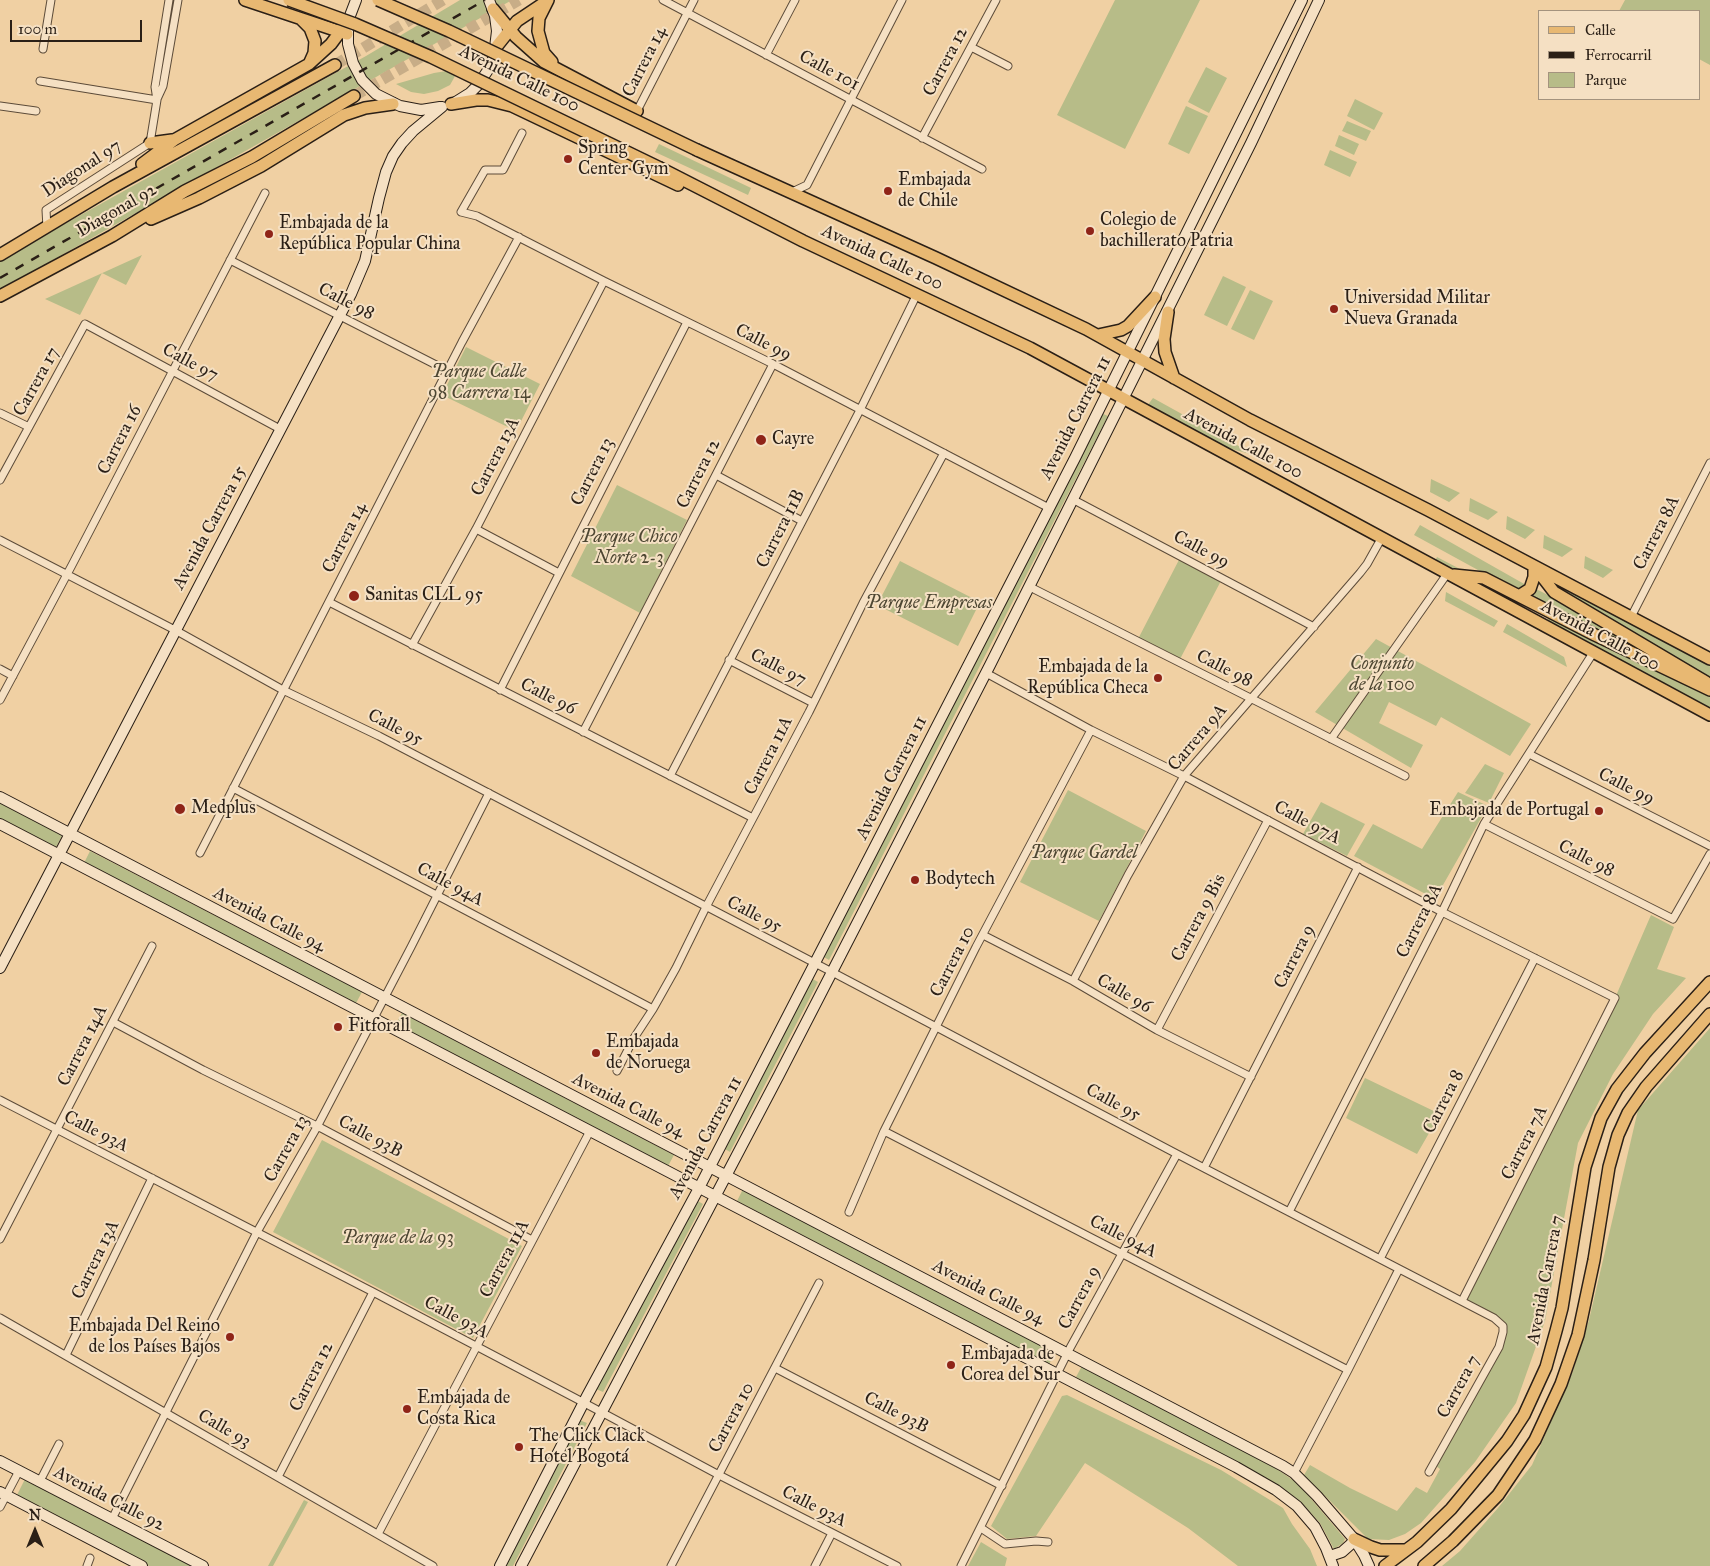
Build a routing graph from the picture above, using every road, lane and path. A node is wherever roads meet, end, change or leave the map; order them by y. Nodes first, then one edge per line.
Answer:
1 (51, 0) edge
2 (169, 0) edge
3 (178, 0) edge
4 (245, 0) edge
5 (289, 0) edge
6 (356, 0) edge
7 (378, 0) edge
8 (549, 0) edge
9 (663, 0) edge
10 (694, 0) edge
11 (795, 0) edge
12 (902, 0) edge
13 (996, 0) edge
14 (1302, 0) edge
15 (1319, 0) edge
16 (490, 4) edge
17 (687, 13) junction
18 (292, 15) junction
19 (348, 22) joint
20 (509, 29) junction
21 (344, 33) junction
22 (496, 46) junction
23 (971, 47) junction
24 (43, 48) dead end
25 (766, 55) junction
26 (309, 64) junction
27 (335, 65) tunnel mouth
28 (1008, 66) dead end
29 (558, 69) junction
30 (40, 81) dead end
31 (354, 96) tunnel mouth
32 (157, 100) junction
33 (851, 100) junction
34 (392, 104) junction
35 (446, 105) junction
36 (0, 106) edge
37 (36, 111) dead end
38 (637, 111) joint
39 (522, 132) dead end
40 (922, 138) junction
41 (174, 140) junction
42 (150, 143) junction
43 (982, 169) dead end
44 (113, 187) junction
45 (265, 193) dead end
46 (797, 194) junction
47 (46, 228) junction
48 (112, 236) junction
49 (519, 237) junction
50 (803, 241) junction
51 (0, 254) edge
52 (230, 260) junction
53 (604, 281) junction
54 (918, 294) junction
55 (0, 296) edge
56 (1155, 297) junction
57 (1168, 312) junction
58 (340, 316) junction
59 (687, 322) junction
60 (85, 324) joint
61 (1098, 335) junction
62 (1128, 352) junction
63 (1143, 360) junction
64 (773, 364) junction
65 (172, 371) junction
66 (448, 371) junction
67 (1174, 378) junction
68 (1109, 391) junction
69 (1124, 400) junction
70 (860, 410) junction
71 (0, 413) edge
72 (29, 427) junction
73 (280, 428) junction
74 (944, 453) junction
75 (1710, 463) edge
76 (716, 475) junction
77 (0, 480) edge
78 (1074, 500) junction
79 (1049, 508) junction
80 (802, 521) junction
81 (476, 529) junction
82 (1381, 538) junction
83 (0, 540) edge
84 (1534, 566) junction
85 (559, 573) junction
86 (67, 574) junction
87 (1447, 574) junction
88 (1030, 587) junction
89 (1519, 596) junction
90 (329, 602) junction
91 (1544, 609) junction
92 (1518, 612) junction
93 (1631, 617) junction
94 (1314, 627) junction
95 (175, 630) junction
96 (412, 645) junction
97 (1593, 653) junction
98 (1710, 659) edge
99 (729, 660) junction
100 (0, 670) edge
101 (986, 673) junction
102 (13, 676) junction
103 (1710, 684) edge
104 (283, 690) junction
105 (500, 690) junction
106 (1710, 690) edge
107 (1251, 699) junction
108 (0, 700) edge
109 (813, 703) junction
110 (1710, 715) edge
111 (1091, 730) junction
112 (583, 732) junction
113 (1331, 739) junction
114 (1529, 754) junction
115 (670, 776) junction
116 (1184, 776) junction
117 (1405, 776) dead end
118 (233, 788) junction
119 (489, 793) junction
120 (0, 797) edge
121 (753, 818) junction
122 (1268, 820) junction
123 (0, 824) edge
124 (1484, 824) junction
125 (70, 834) junction
126 (1710, 846) edge
127 (200, 853) dead end
128 (1710, 854) edge
129 (59, 855) junction
130 (1358, 867) junction
131 (437, 895) junction
132 (706, 907) junction
133 (1442, 912) junction
134 (983, 935) junction
135 (152, 946) dead end
136 (1535, 958) junction
137 (815, 963) junction
138 (0, 966) edge
139 (832, 972) junction
140 (1073, 981) junction
141 (1710, 982) edge
142 (384, 998) junction
143 (1616, 998) joint
144 (653, 1009) junction
145 (1710, 1014) edge
146 (374, 1019) junction
147 (113, 1022) junction
148 (937, 1027) junction
149 (1157, 1030) junction
150 (617, 1071) dead end
151 (1251, 1077) junction
152 (0, 1100) edge
153 (317, 1127) junction
154 (57, 1129) junction
155 (590, 1131) junction
156 (884, 1131) junction
157 (1177, 1154) junction
158 (710, 1167) junction
159 (1204, 1168) junction
160 (726, 1175) junction
161 (152, 1178) junction
162 (699, 1188) junction
163 (715, 1196) junction
164 (848, 1212) dead end
165 (1289, 1212) junction
166 (257, 1232) junction
167 (0, 1239) edge
168 (532, 1240) junction
169 (1122, 1253) junction
170 (1380, 1259) junction
171 (1399, 1269) junction
172 (819, 1283) dead end
173 (373, 1292) junction
174 (1462, 1301) junction
175 (0, 1318) edge
176 (1494, 1318) joint
177 (477, 1346) junction
178 (1068, 1353) junction
179 (66, 1355) junction
180 (775, 1368) junction
181 (1348, 1370) junction
182 (1058, 1374) junction
183 (584, 1402) junction
184 (602, 1412) junction
185 (166, 1413) junction
186 (59, 1444) dead end
187 (0, 1461) edge
188 (19, 1470) junction
189 (1429, 1472) dead end
190 (1294, 1473) junction
191 (719, 1475) junction
192 (278, 1477) junction
193 (40, 1481) junction
194 (1002, 1486) junction
195 (3, 1494) edge
196 (0, 1508) edge
197 (112, 1519) junction
198 (981, 1528) junction
199 (378, 1534) junction
200 (832, 1534) junction
201 (1354, 1539) junction
202 (1048, 1542) dead end
203 (1406, 1550) junction
204 (90, 1558) dead end
205 (1331, 1561) edge
206 (87, 1566) edge
207 (142, 1566) edge
208 (203, 1566) edge
209 (433, 1566) edge
210 (500, 1566) edge
211 (521, 1566) edge
212 (672, 1566) edge
213 (815, 1566) edge
214 (897, 1566) edge
215 (961, 1566) edge
216 (1369, 1566) edge
217 (1385, 1566) edge
218 (1424, 1566) edge

1 - 24 street
2 - 32 street
3 - 32 street
4 - 18 main road
5 - 50 main road, Avenida Calle 100, bridge
6 - 19 main road
7 - 46 main road, Avenida Calle 100, bridge
8 - 20 main road
8 - 29 main road
9 - 17 street, Calle 101
10 - 17 street, Carrera 14
11 - 25 street
12 - 33 street
13 - 23 street, Carrera 12
14 - 56 main road, Avenida Carrera 11
15 - 57 main road, Avenida Carrera 11
16 - 20 main road
16 - 22 main road
17 - 25 street, Calle 101
17 - 38 street, Carrera 14
18 - 21 main road
18 - 26 main road
19 - 21 main road
20 - 22 main road
20 - 29 main road
21 - 26 main road
21 - 34 main road
22 - 35 main road, Avenida Carrera 15
23 - 28 street
23 - 40 street, Carrera 12
25 - 33 street, Calle 101
26 - 41 main road
27 - 44 main road, Diagonal 92
29 - 38 main road
30 - 32 street
31 - 48 main road, Diagonal 92
32 - 42 street
33 - 40 street, Calle 101
33 - 46 street
34 - 35 main road
34 - 48 main road
35 - 50 main road
35 - 58 main road, Avenida Carrera 15
36 - 37 street
39 - 49 street, Calle 99
40 - 43 street, Calle 101
41 - 42 main road
41 - 44 main road
42 - 47 street, Diagonal 97
44 - 47 main road, Diagonal 92
45 - 52 street, Carrera 16
46 - 61 main road, Avenida Calle 100
47 - 51 main road, Diagonal 92
48 - 55 main road, Diagonal 92
49 - 53 street, Calle 99
49 - 66 street, Carrera 14
50 - 54 main road, Avenida Calle 100
52 - 58 street, Calle 98
52 - 65 street, Carrera 16
53 - 59 street, Calle 99
53 - 81 street, Carrera 13A
54 - 68 main road, Avenida Calle 100
54 - 70 street, Carrera 11B
56 - 61 main road
56 - 62 main road, Avenida Carrera 11
57 - 63 main road, Avenida Carrera 11
57 - 67 main road
58 - 66 street, Calle 98
58 - 73 main road, Avenida Carrera 15
59 - 64 street, Calle 99
59 - 85 street, Carrera 13
60 - 65 street, Calle 97
60 - 72 street, Carrera 17
61 - 62 main road, Avenida Calle 100
62 - 63 main road, Avenida Calle 100
62 - 68 main road, Avenida Carrera 11
63 - 67 main road, Avenida Calle 100
63 - 69 main road, Avenida Carrera 11
64 - 70 street, Calle 99
64 - 76 street, Carrera 12
65 - 73 street, Calle 97
65 - 86 street, Carrera 16
66 - 90 street, Carrera 14
67 - 84 main road, Avenida Calle 100
68 - 69 main road, Avenida Calle 100
68 - 79 main road, Avenida Carrera 11
69 - 78 main road, Avenida Carrera 11
69 - 82 main road, Avenida Calle 100
70 - 74 street, Calle 99
70 - 80 street, Carrera 11B
71 - 72 street
72 - 77 street, Carrera 17
73 - 95 main road, Avenida Carrera 15
74 - 79 street, Calle 99
74 - 109 street, Carrera 11A
75 - 93 street, Carrera 8A
76 - 80 street
76 - 112 street, Carrera 12
78 - 88 main road, Avenida Carrera 11
78 - 94 street, Calle 99
79 - 137 main road, Avenida Carrera 11
80 - 99 street, Carrera 11B
81 - 85 street
81 - 96 street, Carrera 13A
82 - 87 main road, Avenida Calle 100
82 - 94 street, Carrera 9A
83 - 86 street, Calle 95
84 - 89 main road
84 - 93 main road, Avenida Calle 100
84 - 103 main road, Avenida Calle 100
85 - 105 street, Carrera 13
86 - 95 street, Calle 95
86 - 102 street, Carrera 16
87 - 89 main road, Avenida Calle 100
87 - 92 main road, Avenida Calle 100
87 - 113 street
88 - 101 main road, Avenida Carrera 11
88 - 107 street, Calle 98
89 - 91 main road, Avenida Calle 100
90 - 96 street, Calle 96
90 - 104 street, Carrera 14
91 - 92 main road
91 - 106 main road, Avenida Calle 100
92 - 97 main road, Avenida Calle 100
93 - 98 main road, Avenida Calle 100
94 - 107 street, Carrera 9A
95 - 104 street, Calle 95
95 - 125 main road, Avenida Carrera 15
96 - 105 street, Calle 96
97 - 110 main road, Avenida Calle 100
97 - 114 street, Carrera 8A
99 - 109 street, Calle 97
99 - 115 street, Carrera 11B
100 - 102 street
101 - 111 street, Calle 97A
101 - 139 main road, Avenida Carrera 11
102 - 108 street, Carrera 16
104 - 118 street, Carrera 14
104 - 119 street, Calle 95
105 - 112 street, Calle 96
107 - 113 street, Calle 98
107 - 116 street, Carrera 9A
109 - 121 street, Carrera 11A
111 - 116 street, Calle 97A
111 - 134 street, Carrera 10
112 - 115 street, Calle 96
113 - 117 street, Calle 98
114 - 124 street, Carrera 8A
114 - 126 street, Calle 99
115 - 121 street, Calle 96
116 - 122 street, Calle 97A
116 - 140 street, Carrera 9A
118 - 127 street, Carrera 14
118 - 131 street, Calle 94A
119 - 131 street, Carrera 13
119 - 132 street, Calle 95
120 - 125 main road, Avenida Calle 94
121 - 132 street, Carrera 11A
122 - 130 street, Calle 97A
122 - 149 street, Carrera 9 Bis
123 - 129 main road
124 - 128 street, Calle 98
124 - 133 street, Carrera 8A
125 - 129 main road, Avenida Carrera 15
125 - 142 main road, Avenida Calle 94
129 - 138 main road, Avenida Carrera 15
129 - 146 main road
130 - 133 street, Calle 97A
130 - 151 street, Carrera 9
131 - 142 street, Carrera 13
131 - 144 street, Calle 94A
132 - 137 street, Calle 95
132 - 144 street, Carrera 11A
133 - 136 street, Calle 97A
133 - 165 street, Carrera 8A
134 - 140 street, Calle 96
134 - 148 street, Carrera 10
135 - 147 street, Carrera 14A
136 - 143 street, Calle 97A
136 - 170 street, Carrera 8
137 - 139 street, Calle 95
137 - 158 main road, Avenida Carrera 11
139 - 148 street, Calle 95
139 - 160 main road, Avenida Carrera 11
140 - 149 street, Calle 96
141 - 203 main road, Avenida Carrera 7
142 - 146 street, Carrera 13
142 - 158 main road, Avenida Calle 94
143 - 174 street, Carrera 7A
144 - 150 street, Carrera 11A
145 - 218 main road
146 - 153 street, Carrera 13
146 - 155 main road
147 - 153 street, Calle 93B
147 - 154 street, Carrera 14A
148 - 156 street, Carrera 10
148 - 157 street, Calle 95
149 - 151 street, Calle 96
151 - 159 street, Carrera 9
152 - 154 street, Calle 93A
153 - 166 street, Carrera 13
153 - 168 street, Calle 93B
154 - 161 street, Calle 93A
154 - 167 street, Carrera 14A
155 - 162 main road
155 - 168 street, Carrera 11A
156 - 164 street, Carrera 10
156 - 169 street, Calle 94A
157 - 159 street, Calle 95
157 - 169 street, Carrera 9
158 - 160 main road, Avenida Calle 94
158 - 162 main road, Avenida Carrera 11
159 - 165 street, Calle 95
160 - 163 main road, Avenida Carrera 11
160 - 178 main road, Avenida Calle 94
161 - 166 street, Calle 93A
161 - 179 street, Carrera 13A
162 - 163 main road
162 - 183 main road, Avenida Carrera 11
163 - 182 main road
163 - 184 main road, Avenida Carrera 11
165 - 170 street, Calle 95
166 - 173 street, Calle 93A
166 - 185 street, Carrera 13
168 - 177 street, Carrera 11A
169 - 178 street, Carrera 9
169 - 181 street, Calle 94A
170 - 171 street, Calle 95
171 - 174 street, Calle 95
171 - 181 street
172 - 180 street, Carrera 10
173 - 177 street, Calle 93A
173 - 192 street, Carrera 12
174 - 176 street, Calle 95
175 - 179 street, Calle 93
176 - 189 street, Carrera 7
177 - 183 street, Calle 93A
177 - 199 street, Carrera 11A
178 - 182 street, Carrera 9
178 - 190 main road, Avenida Calle 94
179 - 185 street, Calle 93
180 - 191 street, Carrera 10
180 - 194 street, Calle 93B
181 - 190 street
182 - 194 street, Carrera 9
182 - 205 main road
183 - 184 street, Calle 93A
183 - 210 main road, Avenida Carrera 11
184 - 191 street, Calle 93A
184 - 211 main road, Avenida Carrera 11
185 - 192 street, Calle 93
185 - 197 street, Carrera 13
186 - 193 street
187 - 188 main road, Avenida Calle 92
188 - 193 main road, Avenida Calle 92
188 - 195 street
190 - 201 main road, Avenida Calle 94
191 - 200 street, Calle 93A
191 - 212 street, Carrera 10
192 - 199 street, Calle 93
193 - 197 main road, Avenida Calle 92
194 - 198 street, Carrera 9
195 - 196 street
195 - 207 main road
197 - 208 main road, Avenida Calle 92
198 - 202 street
198 - 215 street, Carrera 9
199 - 209 street, Calle 93
200 - 213 street
200 - 214 street, Calle 93A
201 - 203 main road
201 - 205 main road
201 - 216 main road, Avenida Calle 94
203 - 217 main road, Avenida Carrera 7
204 - 206 street

